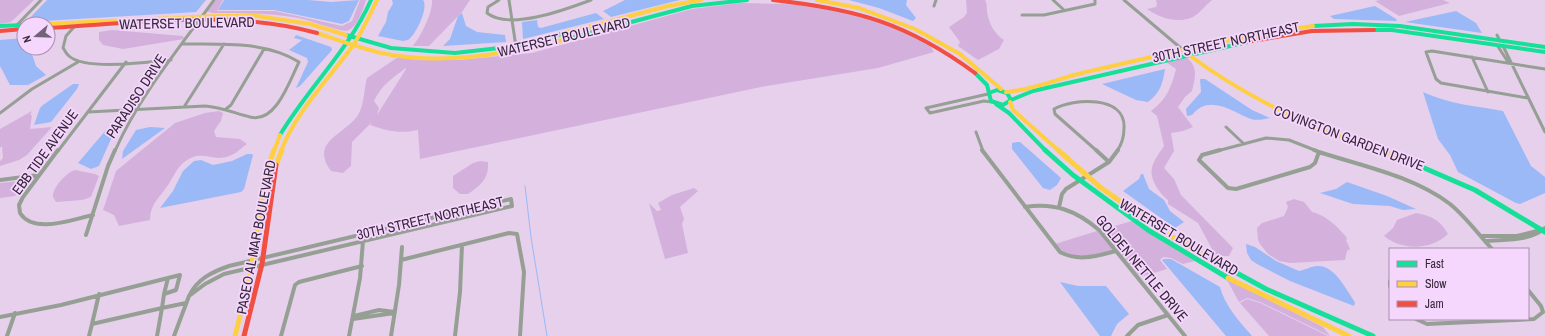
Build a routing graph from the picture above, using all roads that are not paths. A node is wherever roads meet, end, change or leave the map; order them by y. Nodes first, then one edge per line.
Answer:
1 (41, 0) edge
2 (214, 0) edge
3 (371, 0) edge
4 (377, 0) edge
5 (499, 0) edge
6 (509, 0) edge
7 (591, 0) edge
8 (701, 0) edge
9 (747, 0) edge
10 (773, 0) edge
11 (817, 0) edge
12 (936, 0) edge
13 (1053, 0) edge
14 (1095, 0) edge
15 (1124, 0) edge
16 (934, 6) dead end
17 (1064, 10) junction
18 (1022, 15) dead end
19 (26, 16) edge
20 (201, 17) junction
21 (512, 20) junction
22 (198, 21) junction
23 (56, 23) edge
24 (16, 25) edge
25 (0, 26) edge
26 (16, 26) edge
27 (74, 27) junction
28 (56, 28) edge
29 (13, 30) junction
30 (16, 30) edge
31 (0, 31) edge
32 (1492, 34) dead end
33 (353, 37) junction
34 (359, 40) junction
35 (1497, 40) junction
36 (182, 44) junction
37 (224, 44) junction
38 (349, 44) junction
39 (355, 46) junction
40 (1503, 46) junction
41 (516, 48) junction
42 (1545, 48) edge
43 (264, 49) junction
44 (1183, 50) junction
45 (1545, 52) edge
46 (1189, 55) junction
47 (1472, 57) junction
48 (171, 60) junction
49 (78, 62) junction
50 (126, 62) junction
51 (1510, 63) junction
52 (1545, 69) edge
53 (1004, 91) junction
54 (1488, 92) junction
55 (988, 93) junction
56 (1528, 98) junction
57 (1010, 101) junction
58 (994, 103) junction
59 (184, 107) junction
60 (137, 109) junction
61 (226, 109) junction
62 (88, 112) junction
63 (0, 113) edge
64 (1538, 118) junction
65 (1545, 120) edge
66 (1226, 127) dead end
67 (976, 132) dead end
68 (1545, 132) edge
69 (1244, 144) junction
70 (1319, 152) junction
71 (1109, 162) junction
72 (39, 175) junction
73 (1087, 176) junction
74 (0, 180) edge
75 (1080, 180) junction
76 (1025, 207) junction
77 (1059, 207) junction
78 (93, 215) junction
79 (1544, 230) edge
80 (86, 235) dead end
81 (1481, 236) junction
82 (1485, 241) junction
83 (363, 242) junction
84 (462, 245) junction
85 (402, 247) dead end
86 (1491, 248) edge
87 (1116, 251) junction
88 (263, 258) junction
89 (254, 260) junction
90 (401, 260) junction
91 (262, 266) junction
92 (362, 266) junction
93 (252, 268) junction
94 (168, 278) junction
95 (1529, 291) edge
96 (100, 294) junction
97 (164, 294) junction
98 (188, 297) junction
99 (186, 303) junction
100 (162, 308) junction
101 (395, 312) junction
102 (15, 313) junction
103 (1168, 315) junction
104 (0, 317) edge
105 (354, 317) junction
106 (1529, 319) edge
107 (1418, 320) edge
108 (1513, 320) edge
109 (92, 324) junction
110 (7, 336) edge
111 (89, 336) edge
112 (157, 336) edge
113 (174, 336) edge
114 (235, 336) edge
115 (244, 336) edge
116 (281, 336) edge
117 (349, 336) edge
118 (391, 336) edge
119 (455, 336) edge
120 (520, 336) edge
121 (1127, 336) edge
122 (1185, 336) edge
123 (1348, 336) edge
124 (1373, 336) edge

1 - 19 street
2 - 20 street, PARADISO DRIVE
3 - 33 street, PASEO AL MAR BOULEVARD
4 - 34 street, PASEO AL MAR BOULEVARD
5 - 21 street
6 - 21 street
7 - 21 street
8 - 41 street, WATERSET BOULEVARD
9 - 41 street, WATERSET BOULEVARD
10 - 55 street
11 - 53 street
12 - 16 street
13 - 17 street
14 - 17 street
15 - 44 street, COVINGTON GARDEN DRIVE
17 - 18 street
20 - 22 street, PARADISO DRIVE
20 - 23 street, WATERSET BOULEVARD
20 - 33 street, WATERSET BOULEVARD
21 - 41 street
22 - 27 street, WATERSET BOULEVARD
22 - 36 street, PARADISO DRIVE
22 - 38 street, WATERSET BOULEVARD
24 - 25 street
26 - 29 street
27 - 28 street, WATERSET BOULEVARD
27 - 49 street
29 - 30 street
29 - 31 street
32 - 35 street
33 - 34 street, WATERSET BOULEVARD
33 - 38 street, PASEO AL MAR BOULEVARD
34 - 39 street, PASEO AL MAR BOULEVARD
34 - 41 street, WATERSET BOULEVARD
35 - 40 street
35 - 42 street, 30TH STREET NORTHEAST
35 - 44 street, 30TH STREET NORTHEAST
35 - 46 street, 30TH STREET NORTHEAST
35 - 51 street
36 - 37 street
36 - 48 street, PARADISO DRIVE
37 - 43 street
37 - 59 street
38 - 39 street, WATERSET BOULEVARD
38 - 89 street, PASEO AL MAR BOULEVARD
39 - 41 street, WATERSET BOULEVARD
39 - 88 street, PASEO AL MAR BOULEVARD
40 - 45 street
40 - 51 street
43 - 61 street
43 - 61 street
44 - 46 street, COVINGTON GARDEN DRIVE
44 - 53 street, 30TH STREET NORTHEAST
46 - 57 street, 30TH STREET NORTHEAST
46 - 79 street, COVINGTON GARDEN DRIVE
47 - 51 street
47 - 54 street
47 - 54 street
48 - 50 street
48 - 60 street, PARADISO DRIVE
49 - 50 street
49 - 63 street
50 - 62 street, EBB TIDE AVENUE
51 - 52 street
51 - 56 street
53 - 55 street, 30TH STREET NORTHEAST
53 - 57 street, WATERSET BOULEVARD
54 - 56 street
55 - 58 street
55 - 58 street
56 - 64 street
57 - 58 street, 30TH STREET NORTHEAST
57 - 73 street, WATERSET BOULEVARD
58 - 75 street, WATERSET BOULEVARD
59 - 60 street
59 - 61 street
60 - 62 street
60 - 78 street, PARADISO DRIVE
62 - 72 street, EBB TIDE AVENUE
64 - 65 street
64 - 68 street
66 - 69 street
67 - 76 street
69 - 70 street
69 - 70 street
70 - 81 street
71 - 71 street
71 - 73 street
72 - 74 street
72 - 78 street, EBB TIDE AVENUE
73 - 75 street
73 - 124 street, WATERSET BOULEVARD
75 - 77 street
75 - 123 street, WATERSET BOULEVARD
76 - 77 street, GOLDEN NETTLE DRIVE
76 - 87 street
77 - 87 street, GOLDEN NETTLE DRIVE
78 - 80 street, PARADISO DRIVE
79 - 81 street
79 - 82 street
81 - 82 street
82 - 86 street
83 - 88 street, 30TH STREET NORTHEAST
83 - 91 street, 30TH STREET NORTHEAST
83 - 92 street
84 - 90 street
84 - 119 street
84 - 120 street
85 - 90 street
87 - 103 street, GOLDEN NETTLE DRIVE
88 - 89 street, 30TH STREET NORTHEAST
88 - 91 street, PASEO AL MAR BOULEVARD
89 - 93 street, PASEO AL MAR BOULEVARD
89 - 98 street, 30TH STREET NORTHEAST
90 - 101 street
91 - 93 street, 30TH STREET NORTHEAST
91 - 115 street, PASEO AL MAR BOULEVARD
92 - 105 street
92 - 116 street
93 - 98 street, 30TH STREET NORTHEAST
93 - 114 street, PASEO AL MAR BOULEVARD
94 - 96 street
94 - 97 street
94 - 97 street
95 - 106 street
96 - 102 street
96 - 109 street
97 - 100 street
98 - 99 street, 30TH STREET NORTHEAST
99 - 100 street
99 - 113 street, 30TH STREET NORTHEAST
100 - 109 street
100 - 112 street
101 - 105 street
101 - 118 street
102 - 104 street
102 - 110 street
103 - 121 street
103 - 122 street, GOLDEN NETTLE DRIVE
105 - 117 street
107 - 108 street
109 - 111 street

